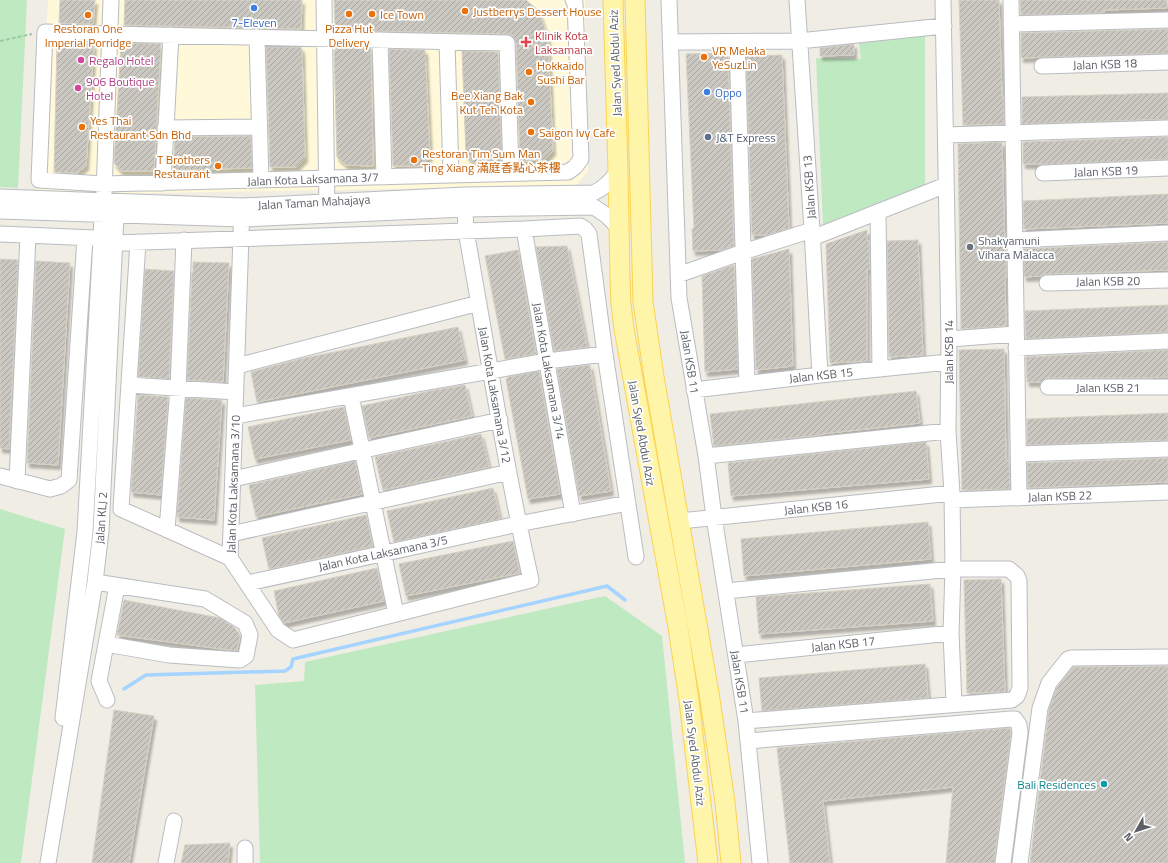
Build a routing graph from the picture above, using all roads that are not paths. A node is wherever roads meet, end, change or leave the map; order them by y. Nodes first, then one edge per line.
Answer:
1 (111, 0) edge
2 (324, 0) edge
3 (635, 0) edge
4 (669, 0) edge
5 (797, 0) edge
6 (943, 0) edge
7 (1011, 0) edge
8 (612, 1) edge
9 (574, 2) edge
10 (1168, 20) edge
11 (1011, 24) junction
12 (944, 26) junction
13 (109, 34) junction
14 (171, 35) junction
15 (257, 37) junction
16 (324, 39) junction
17 (380, 40) junction
18 (799, 41) junction
19 (447, 42) junction
20 (671, 42) junction
21 (736, 42) junction
22 (1168, 62) edge
23 (1042, 66) dead end
24 (259, 127) junction
25 (165, 128) junction
26 (1168, 128) edge
27 (1013, 132) junction
28 (946, 135) junction
29 (1168, 168) edge
30 (618, 171) junction
31 (511, 173) junction
32 (1043, 173) dead end
33 (451, 175) junction
34 (384, 177) junction
35 (326, 178) junction
36 (261, 180) junction
37 (163, 183) junction
38 (104, 184) junction
39 (946, 185) junction
40 (0, 198) edge
41 (327, 208) junction
42 (465, 208) junction
43 (107, 210) junction
44 (0, 211) edge
45 (242, 212) junction
46 (878, 212) junction
47 (619, 228) junction
48 (524, 229) junction
49 (466, 231) junction
50 (1168, 233) edge
51 (0, 234) edge
52 (812, 234) junction
53 (28, 235) junction
54 (85, 238) junction
55 (241, 238) junction
56 (184, 240) junction
57 (1015, 240) junction
58 (108, 241) junction
59 (138, 242) junction
60 (743, 252) junction
61 (678, 275) junction
62 (1168, 280) edge
63 (1047, 283) dead end
64 (479, 303) junction
65 (949, 338) junction
66 (1016, 341) junction
67 (1168, 341) edge
68 (605, 354) junction
69 (547, 361) junction
70 (948, 362) junction
71 (237, 366) junction
72 (880, 369) junction
73 (491, 371) junction
74 (820, 375) junction
75 (747, 384) junction
76 (129, 385) junction
77 (1048, 387) dead end
78 (1168, 387) edge
79 (178, 388) junction
80 (694, 390) junction
81 (236, 392) junction
82 (351, 396) junction
83 (235, 416) junction
84 (500, 420) junction
85 (948, 431) junction
86 (1168, 449) edge
87 (362, 451) junction
88 (1018, 454) junction
89 (706, 456) junction
90 (509, 472) junction
91 (0, 476) edge
92 (233, 479) junction
93 (17, 481) junction
94 (1168, 492) edge
95 (952, 496) junction
96 (1019, 498) junction
97 (373, 502) junction
98 (628, 503) junction
99 (573, 514) junction
100 (714, 517) junction
101 (680, 521) junction
102 (518, 524) junction
103 (167, 530) junction
104 (231, 534) junction
105 (383, 553) junction
106 (636, 556) dead end
107 (230, 558) junction
108 (953, 570) junction
109 (531, 580) joint
110 (95, 582) junction
111 (248, 583) junction
112 (117, 586) junction
113 (726, 591) junction
114 (396, 614) junction
115 (950, 633) junction
116 (106, 644) junction
117 (736, 655) junction
118 (1168, 657) edge
119 (107, 700) dead end
120 (954, 704) junction
121 (67, 719) junction
122 (746, 721) junction
123 (748, 741) junction
124 (174, 821) dead end
125 (38, 863) edge
126 (48, 863) edge
127 (166, 863) edge
128 (708, 863) edge
129 (731, 863) edge
130 (760, 863) edge
131 (1003, 863) edge
132 (1020, 863) edge

1 - 13 street, Jalan KLJ 2
2 - 16 street
3 - 101 main road, Jalan Syed Abdul Aziz
4 - 20 street, Jalan KSB 11
5 - 18 street, Jalan KSB 13
6 - 12 street, Jalan KSB 14
7 - 11 street
8 - 30 main road, Jalan Syed Abdul Aziz
9 - 31 street, Jalan Kota Laksamana 3/7
10 - 11 street
11 - 27 street
12 - 18 street
12 - 28 street, Jalan KSB 14
13 - 14 street
13 - 38 street, Jalan KLJ 2
13 - 38 street, Jalan Kota Laksamana 3/7
14 - 15 street
14 - 25 street
15 - 16 street
15 - 24 street
16 - 17 street
16 - 35 street
17 - 19 street
17 - 34 street
18 - 21 street
18 - 52 street, Jalan KSB 13
19 - 31 street
19 - 33 street
20 - 21 street
20 - 61 street, Jalan KSB 11
21 - 60 street
22 - 23 street, Jalan KSB 18
24 - 25 street
24 - 36 street
25 - 37 street
26 - 27 street
27 - 28 street
27 - 57 street
28 - 39 street, Jalan KSB 14
29 - 32 street, Jalan KSB 19
30 - 41 street, Jalan Taman Mahajaya
30 - 47 main road, Jalan Syed Abdul Aziz
31 - 33 street, Jalan Kota Laksamana 3/7
33 - 34 street, Jalan Kota Laksamana 3/7
34 - 35 street, Jalan Kota Laksamana 3/7
35 - 36 street, Jalan Kota Laksamana 3/7
35 - 41 street
36 - 37 street, Jalan Kota Laksamana 3/7
37 - 38 street, Jalan Kota Laksamana 3/7
38 - 43 street, Jalan KLJ 2
39 - 46 street
39 - 65 street, Jalan KSB 14
40 - 43 street
41 - 42 street, Jalan Taman Mahajaya
41 - 45 street, Jalan Taman Mahajaya
42 - 47 street, Jalan Taman Mahajaya
42 - 49 street, Jalan Kota Laksamana 3/12
43 - 44 street, Jalan Taman Mahajaya
43 - 45 street, Jalan Taman Mahajaya
43 - 45 street, Jalan Taman Mahajaya
43 - 58 street, Jalan KLJ 2
45 - 55 street, Jalan Kota Laksamana 3/10
46 - 52 street
46 - 72 street
47 - 128 main road, Jalan Syed Abdul Aziz
48 - 49 street
48 - 68 street
48 - 69 street, Jalan Kota Laksamana 3/14
49 - 55 street
49 - 64 street, Jalan Kota Laksamana 3/12
50 - 57 street
51 - 53 street
52 - 60 street
52 - 74 street, Jalan KSB 13
53 - 54 street
53 - 93 street
54 - 58 street
54 - 93 street
55 - 56 street
55 - 71 street, Jalan Kota Laksamana 3/10
56 - 59 street
56 - 79 street
57 - 66 street
58 - 59 street
58 - 110 street, Jalan KLJ 2
58 - 121 street, Jalan KLJ 2
59 - 76 street
60 - 61 street
60 - 75 street
61 - 80 street, Jalan KSB 11
62 - 63 street, Jalan KSB 20
64 - 71 street
64 - 73 street, Jalan Kota Laksamana 3/12
65 - 66 street
65 - 70 street, Jalan KSB 14
66 - 67 street
66 - 88 street
68 - 69 street
68 - 98 street
69 - 73 street
69 - 99 street, Jalan Kota Laksamana 3/14
70 - 72 street, Jalan KSB 15
70 - 85 street, Jalan KSB 14
71 - 81 street, Jalan Kota Laksamana 3/10
72 - 74 street, Jalan KSB 15
73 - 82 street
73 - 84 street, Jalan Kota Laksamana 3/12
74 - 75 street, Jalan KSB 15
75 - 80 street, Jalan KSB 15
76 - 79 street
76 - 103 street
77 - 78 street, Jalan KSB 21
79 - 81 street
79 - 103 street
80 - 89 street, Jalan KSB 11
81 - 83 street, Jalan Kota Laksamana 3/10
82 - 83 street
82 - 87 street
83 - 92 street, Jalan Kota Laksamana 3/10
84 - 87 street
84 - 90 street, Jalan Kota Laksamana 3/12
85 - 89 street
85 - 95 street, Jalan KSB 14
86 - 88 street
87 - 92 street
87 - 97 street
88 - 96 street
89 - 100 street, Jalan KSB 11
90 - 97 street
90 - 102 street, Jalan Kota Laksamana 3/12
91 - 93 street
92 - 104 street, Jalan Kota Laksamana 3/10
94 - 96 street, Jalan KSB 22
95 - 96 street, Jalan KSB 22
95 - 100 street, Jalan KSB 16
95 - 108 street, Jalan KSB 14
97 - 104 street
97 - 105 street
98 - 99 street, Jalan Kota Laksamana 3/5
98 - 106 street
99 - 102 street, Jalan Kota Laksamana 3/5
100 - 101 street, Jalan KSB 16
100 - 113 street, Jalan KSB 11
101 - 129 main road, Jalan Syed Abdul Aziz
102 - 105 street, Jalan Kota Laksamana 3/5
102 - 109 street, Jalan Kota Laksamana 3/12
103 - 107 street
104 - 107 street, Jalan Kota Laksamana 3/10
105 - 111 street, Jalan Kota Laksamana 3/5
105 - 114 street
107 - 111 street, Jalan Kota Laksamana 3/10
108 - 113 street
108 - 115 street, Jalan KSB 14
108 - 120 street
109 - 114 street, Jalan Kota Laksamana 3/10
110 - 112 street
110 - 121 street, Jalan KLJ 2
111 - 114 street, Jalan Kota Laksamana 3/10
112 - 116 street
112 - 116 street
113 - 117 street, Jalan KSB 11
115 - 117 street, Jalan KSB 17
115 - 120 street, Jalan KSB 14
116 - 119 street
117 - 122 street, Jalan KSB 11
118 - 132 street
120 - 122 street
121 - 125 street, Jalan KLJ 2
121 - 126 street, Jalan KLJ 2
122 - 123 street, Jalan KSB 11
123 - 130 street, Jalan KSB 11
123 - 131 street
124 - 127 street

